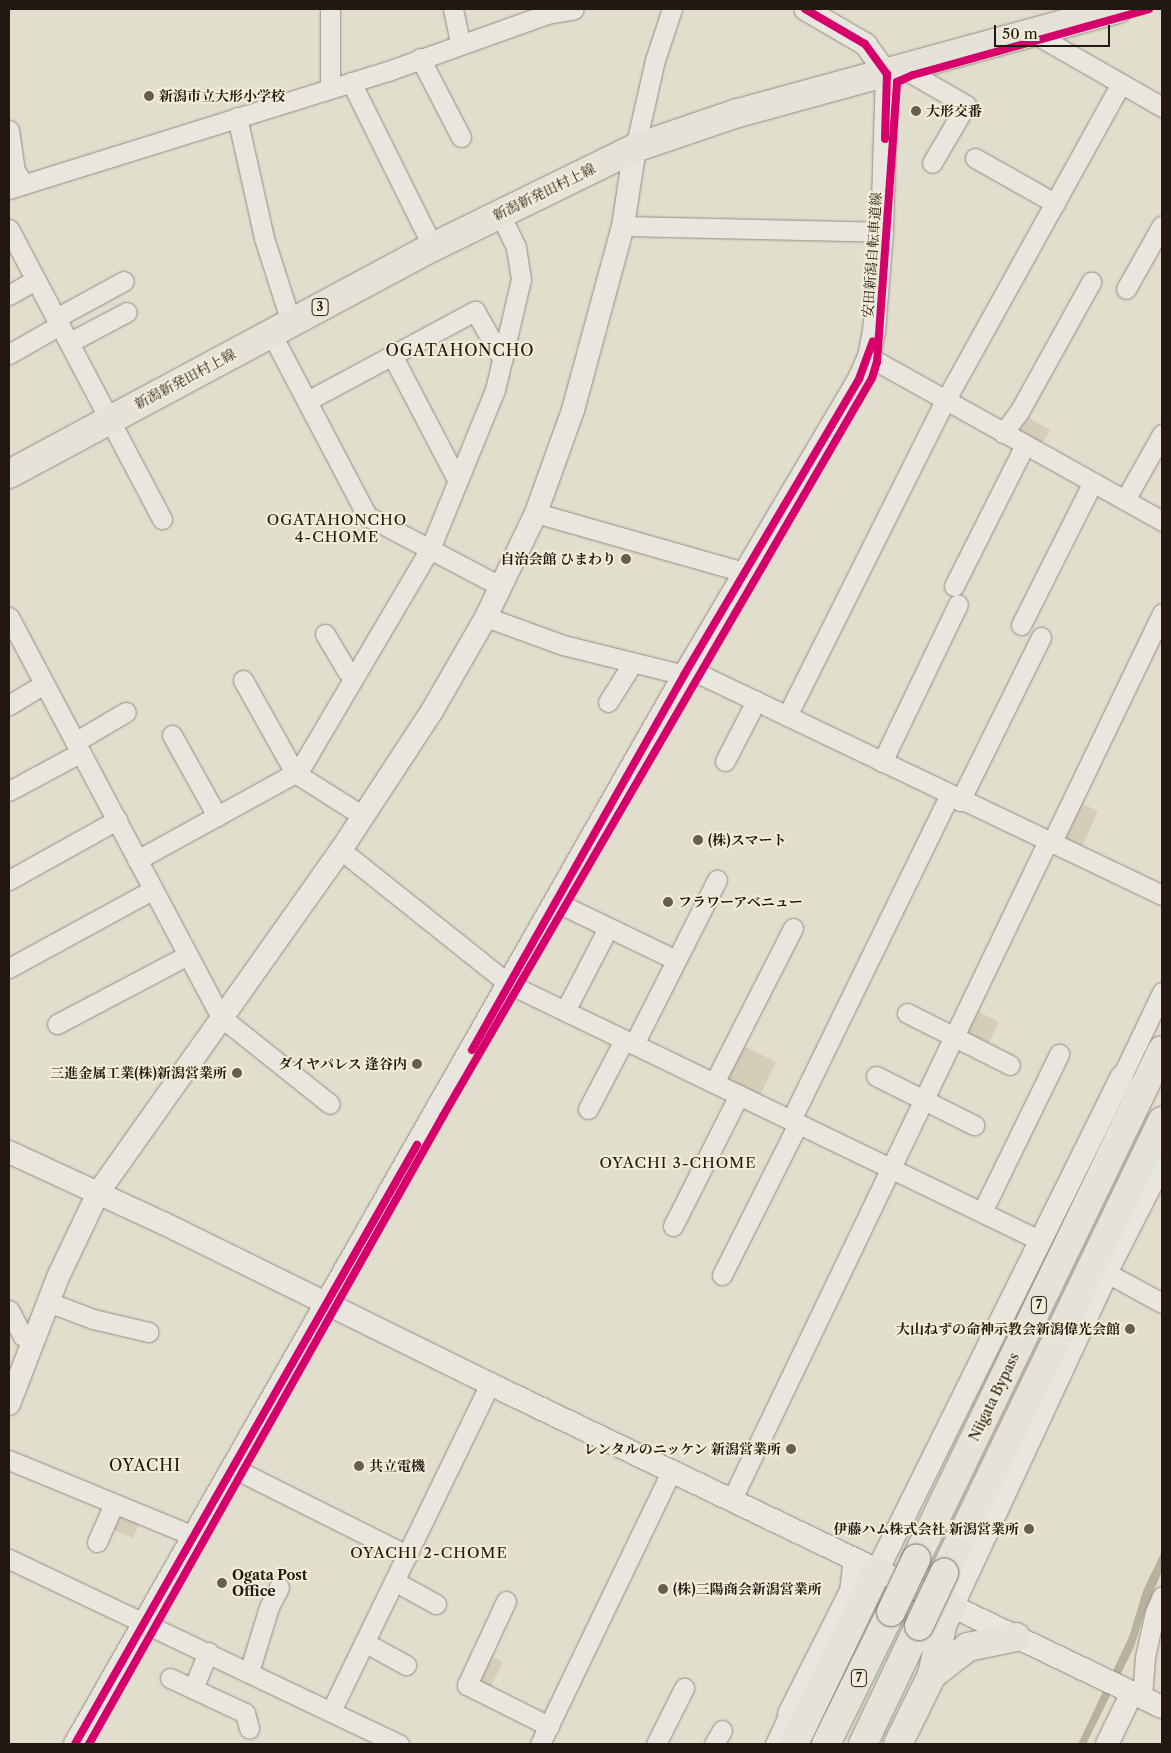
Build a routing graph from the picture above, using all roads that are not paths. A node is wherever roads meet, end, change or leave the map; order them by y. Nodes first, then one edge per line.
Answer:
1 (330, 9) edge
2 (453, 9) edge
3 (574, 9) edge
4 (672, 9) edge
5 (804, 9) edge
6 (1118, 9) edge
7 (1033, 33) junction
8 (460, 42) junction
9 (420, 58) junction
10 (896, 72) junction
11 (351, 82) junction
12 (1121, 83) junction
13 (330, 88) junction
14 (1162, 106) edge
15 (237, 117) junction
16 (9, 130) edge
17 (461, 137) dead end
18 (635, 148) junction
19 (975, 158) dead end
20 (932, 163) dead end
21 (16, 186) edge
22 (1055, 203) junction
23 (500, 214) junction
24 (1162, 225) edge
25 (623, 226) junction
26 (9, 229) edge
27 (882, 232) junction
28 (433, 247) junction
29 (36, 280) junction
30 (124, 282) dead end
31 (1091, 282) dead end
32 (1126, 289) dead end
33 (9, 295) edge
34 (128, 312) dead end
35 (58, 321) junction
36 (281, 327) junction
37 (70, 342) junction
38 (9, 354) edge
39 (392, 355) junction
40 (868, 357) junction
41 (503, 360) junction
42 (307, 401) junction
43 (945, 401) junction
44 (110, 420) junction
45 (1003, 433) junction
46 (1162, 434) edge
47 (1025, 445) junction
48 (9, 474) edge
49 (458, 481) junction
50 (1092, 482) junction
51 (1125, 500) junction
52 (536, 513) junction
53 (162, 518) dead end
54 (1162, 521) edge
55 (430, 549) junction
56 (746, 573) junction
57 (500, 586) junction
58 (954, 586) dead end
59 (958, 604) dead end
60 (1162, 613) edge
61 (9, 617) edge
62 (486, 617) junction
63 (1021, 625) dead end
64 (325, 634) dead end
65 (1041, 637) dead end
66 (632, 664) junction
67 (687, 672) junction
68 (355, 676) junction
69 (243, 680) dead end
70 (42, 685) junction
71 (756, 701) junction
72 (608, 702) dead end
73 (9, 705) edge
74 (126, 712) dead end
75 (787, 716) junction
76 (172, 735) dead end
77 (77, 747) junction
78 (725, 761) dead end
79 (882, 762) junction
80 (295, 773) junction
81 (9, 791) edge
82 (955, 798) junction
83 (217, 816) junction
84 (363, 816) junction
85 (117, 820) junction
86 (1049, 843) junction
87 (341, 850) junction
88 (137, 860) junction
89 (9, 880) edge
90 (717, 880) dead end
91 (152, 890) junction
92 (1162, 895) edge
93 (556, 902) junction
94 (608, 928) junction
95 (793, 928) dead end
96 (186, 956) junction
97 (676, 960) junction
98 (9, 968) edge
99 (509, 984) junction
100 (1162, 992) edge
101 (564, 1010) junction
102 (906, 1013) dead end
103 (221, 1017) junction
104 (57, 1024) dead end
105 (953, 1037) junction
106 (629, 1042) junction
107 (1162, 1050) edge
108 (1059, 1054) dead end
109 (1010, 1065) dead end
110 (876, 1076) dead end
111 (1122, 1076) joint
112 (714, 1083) junction
113 (738, 1095) junction
114 (922, 1099) junction
115 (330, 1104) dead end
116 (588, 1109) dead end
117 (1162, 1121) edge
118 (795, 1122) junction
119 (974, 1125) dead end
120 (9, 1152) edge
121 (1162, 1165) edge
122 (889, 1168) junction
123 (98, 1193) junction
124 (982, 1212) junction
125 (673, 1226) dead end
126 (1041, 1241) junction
127 (1107, 1273) junction
128 (722, 1275) dead end
129 (48, 1302) junction
130 (1162, 1303) edge
131 (327, 1305) junction
132 (9, 1310) edge
133 (148, 1332) dead end
134 (33, 1341) junction
135 (490, 1384) junction
136 (10, 1396) edge
137 (9, 1460) edge
138 (232, 1468) junction
139 (671, 1472) junction
140 (730, 1500) junction
141 (114, 1504) junction
142 (194, 1536) junction
143 (97, 1542) dead end
144 (407, 1555) junction
145 (9, 1559) edge
146 (866, 1566) junction
147 (394, 1581) junction
148 (279, 1587) dead end
149 (1162, 1596) edge
150 (506, 1602) dead end
151 (436, 1604) dead end
152 (952, 1607) junction
153 (145, 1623) junction
154 (1016, 1638) junction
155 (364, 1642) junction
156 (208, 1652) junction
157 (406, 1665) dead end
158 (249, 1672) junction
159 (932, 1675) junction
160 (170, 1678) dead end
161 (684, 1688) dead end
162 (194, 1690) junction
163 (1137, 1695) junction
164 (1162, 1707) edge
165 (331, 1711) junction
166 (789, 1714) joint
167 (549, 1726) junction
168 (249, 1728) dead end
169 (75, 1744) edge
170 (399, 1744) edge
171 (540, 1744) edge
172 (656, 1744) edge
173 (775, 1744) edge
174 (794, 1744) edge
175 (826, 1744) edge
176 (863, 1744) edge
177 (898, 1744) edge
178 (1107, 1744) edge

1 - 13 street
2 - 8 street
3 - 8 street
4 - 18 street
5 - 10 street
6 - 7 main road, 新潟新発田村上線 / 3
7 - 10 main road, 新潟新発田村上線 / 3
7 - 12 street
8 - 9 street
9 - 11 street
9 - 17 street
10 - 18 main road, 新潟新発田村上線 / 3
10 - 20 street
10 - 27 street
11 - 13 street
11 - 28 street
12 - 14 street
12 - 22 street
13 - 15 street
15 - 21 street
15 - 36 street
16 - 21 street
18 - 23 main road, 新潟新発田村上線 / 3
18 - 25 street
19 - 22 street
22 - 43 street
23 - 28 main road, 新潟新発田村上線 / 3
23 - 41 street
24 - 32 street
25 - 27 street
25 - 52 street
26 - 29 street
27 - 40 street
28 - 36 main road, 新潟新発田村上線 / 3
29 - 33 street
29 - 35 street
30 - 35 street
31 - 45 street
34 - 37 street
35 - 37 street
35 - 38 street
36 - 42 street
36 - 44 main road, 新潟新発田村上線 / 3
37 - 44 street
39 - 41 street
39 - 42 street
39 - 49 street
40 - 43 street
40 - 56 street
41 - 49 street
42 - 55 street
43 - 45 street
43 - 75 street
44 - 48 main road, 新潟新発田村上線 / 3
44 - 53 street
45 - 47 street
46 - 51 street
47 - 50 street
47 - 58 street
49 - 55 street
50 - 51 street
50 - 63 street
51 - 54 street
52 - 56 street
52 - 57 street
55 - 57 street
55 - 68 street
56 - 67 street
57 - 62 street
59 - 79 street
60 - 86 street
61 - 70 street
62 - 66 street
62 - 84 street
64 - 68 street
65 - 82 street
66 - 67 street
66 - 72 street
67 - 71 street
67 - 93 street
68 - 80 street
69 - 80 street
70 - 73 street
70 - 77 street
71 - 75 street
71 - 78 street
74 - 77 street
75 - 79 street
76 - 83 street
77 - 81 street
77 - 85 street
79 - 82 street
80 - 83 street
80 - 84 street
82 - 86 street
82 - 118 street
83 - 88 street
84 - 87 street
85 - 88 street
85 - 89 street
86 - 92 street
86 - 105 street
87 - 99 street
87 - 103 street
88 - 91 street
90 - 97 street
91 - 96 street
91 - 98 street
93 - 94 street
93 - 99 street
94 - 97 street
94 - 101 street
95 - 112 street
96 - 103 street
96 - 104 street
97 - 106 street
99 - 101 street
99 - 131 street
100 - 111 street
101 - 106 street
102 - 105 street
103 - 115 street
103 - 123 street
105 - 109 street
105 - 114 street
106 - 112 street
106 - 116 street
107 - 175 main road, Niigata Bypass / 7, bridge
108 - 124 street
110 - 114 street
111 - 126 street
112 - 113 street
113 - 118 street
113 - 125 street
114 - 119 street
114 - 122 street
117 - 176 main road, 7, bridge
118 - 122 street
118 - 128 street
120 - 123 street
121 - 127 street
122 - 124 street
122 - 140 street
123 - 129 street
123 - 131 street
124 - 126 street
126 - 146 street
127 - 130 street
127 - 152 street
129 - 133 street
129 - 134 street
131 - 135 street
131 - 138 street
132 - 134 street
134 - 136 street
135 - 139 street
135 - 144 street
137 - 141 street
138 - 142 street
138 - 144 street
139 - 140 street
139 - 167 street
140 - 146 street
141 - 142 street
141 - 143 street
142 - 153 street
144 - 147 street
145 - 153 street
146 - 152 street
146 - 166 street
146 - 174 main road
147 - 151 street
147 - 155 street
148 - 158 street
149 - 163 street
150 - 167 street
152 - 154 street
152 - 159 main road
153 - 156 street
153 - 169 street
154 - 159 main road
154 - 163 street
155 - 157 street
155 - 165 street
156 - 158 street
156 - 162 street
158 - 165 street
159 - 177 main road
160 - 162 street
161 - 172 street
162 - 168 street
163 - 164 street
163 - 178 street
165 - 170 street
166 - 173 street
167 - 171 street

